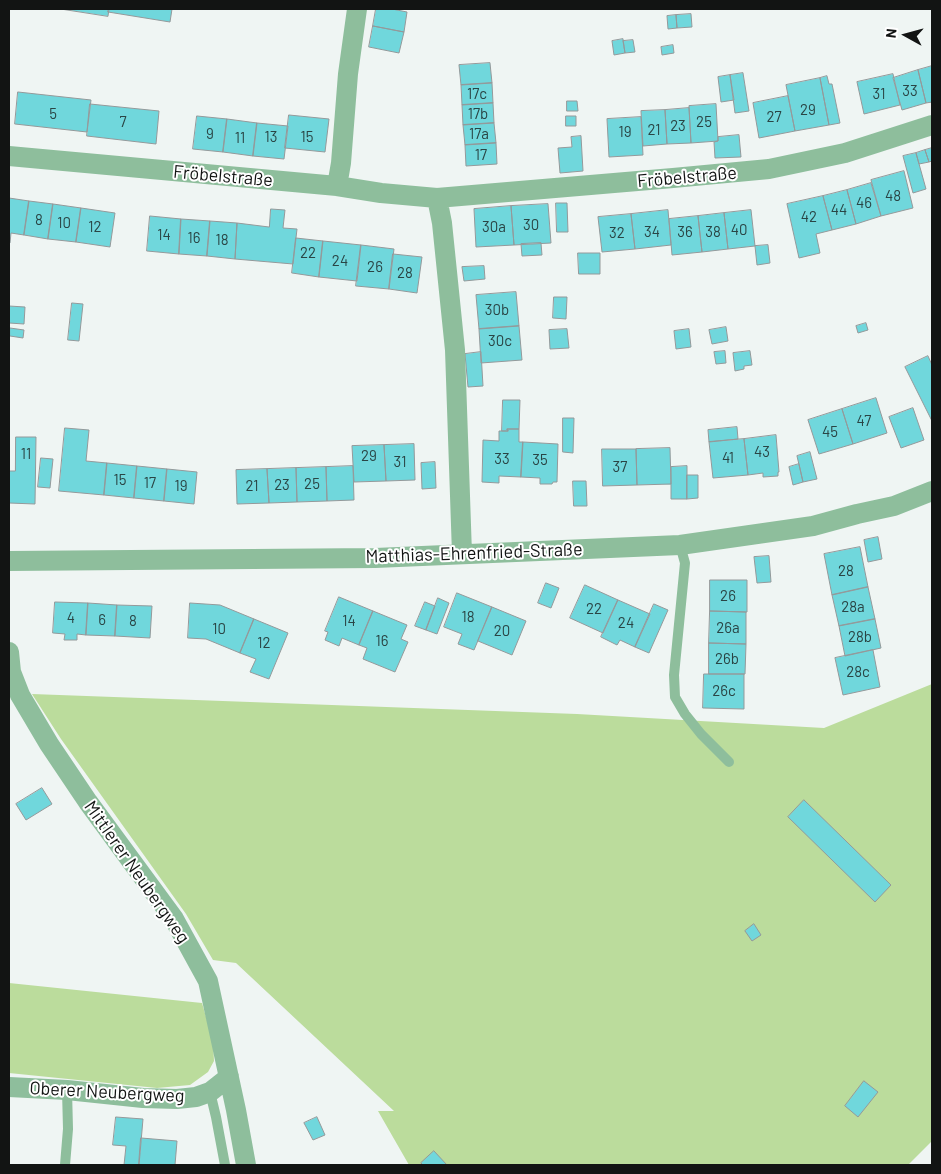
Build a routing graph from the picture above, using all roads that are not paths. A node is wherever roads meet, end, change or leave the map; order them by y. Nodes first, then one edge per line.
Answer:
1 (356, 9) edge
2 (932, 125) edge
3 (9, 156) edge
4 (337, 186) junction
5 (437, 198) junction
6 (932, 491) edge
7 (680, 545) junction
8 (462, 554) junction
9 (9, 561) edge
10 (9, 652) edge
11 (728, 762) dead end
12 (229, 1077) junction
13 (9, 1087) edge
14 (67, 1090) junction
15 (210, 1092) junction
16 (64, 1165) edge
17 (225, 1165) edge
18 (246, 1165) edge

1 - 4 street
2 - 5 street, Fröbelstraße
3 - 4 street, Fröbelstraße
4 - 5 street, Fröbelstraße
5 - 8 street
6 - 7 street, Matthias-Ehrenfried-Straße
7 - 8 street, Matthias-Ehrenfried-Straße
7 - 11 lane
8 - 9 street, Matthias-Ehrenfried-Straße
10 - 12 street, Mittlerer Neubergweg
12 - 15 street, Oberer Neubergweg
12 - 18 street, Mittlerer Neubergweg
13 - 14 street, Oberer Neubergweg
14 - 15 street, Oberer Neubergweg
14 - 16 lane
15 - 17 lane

